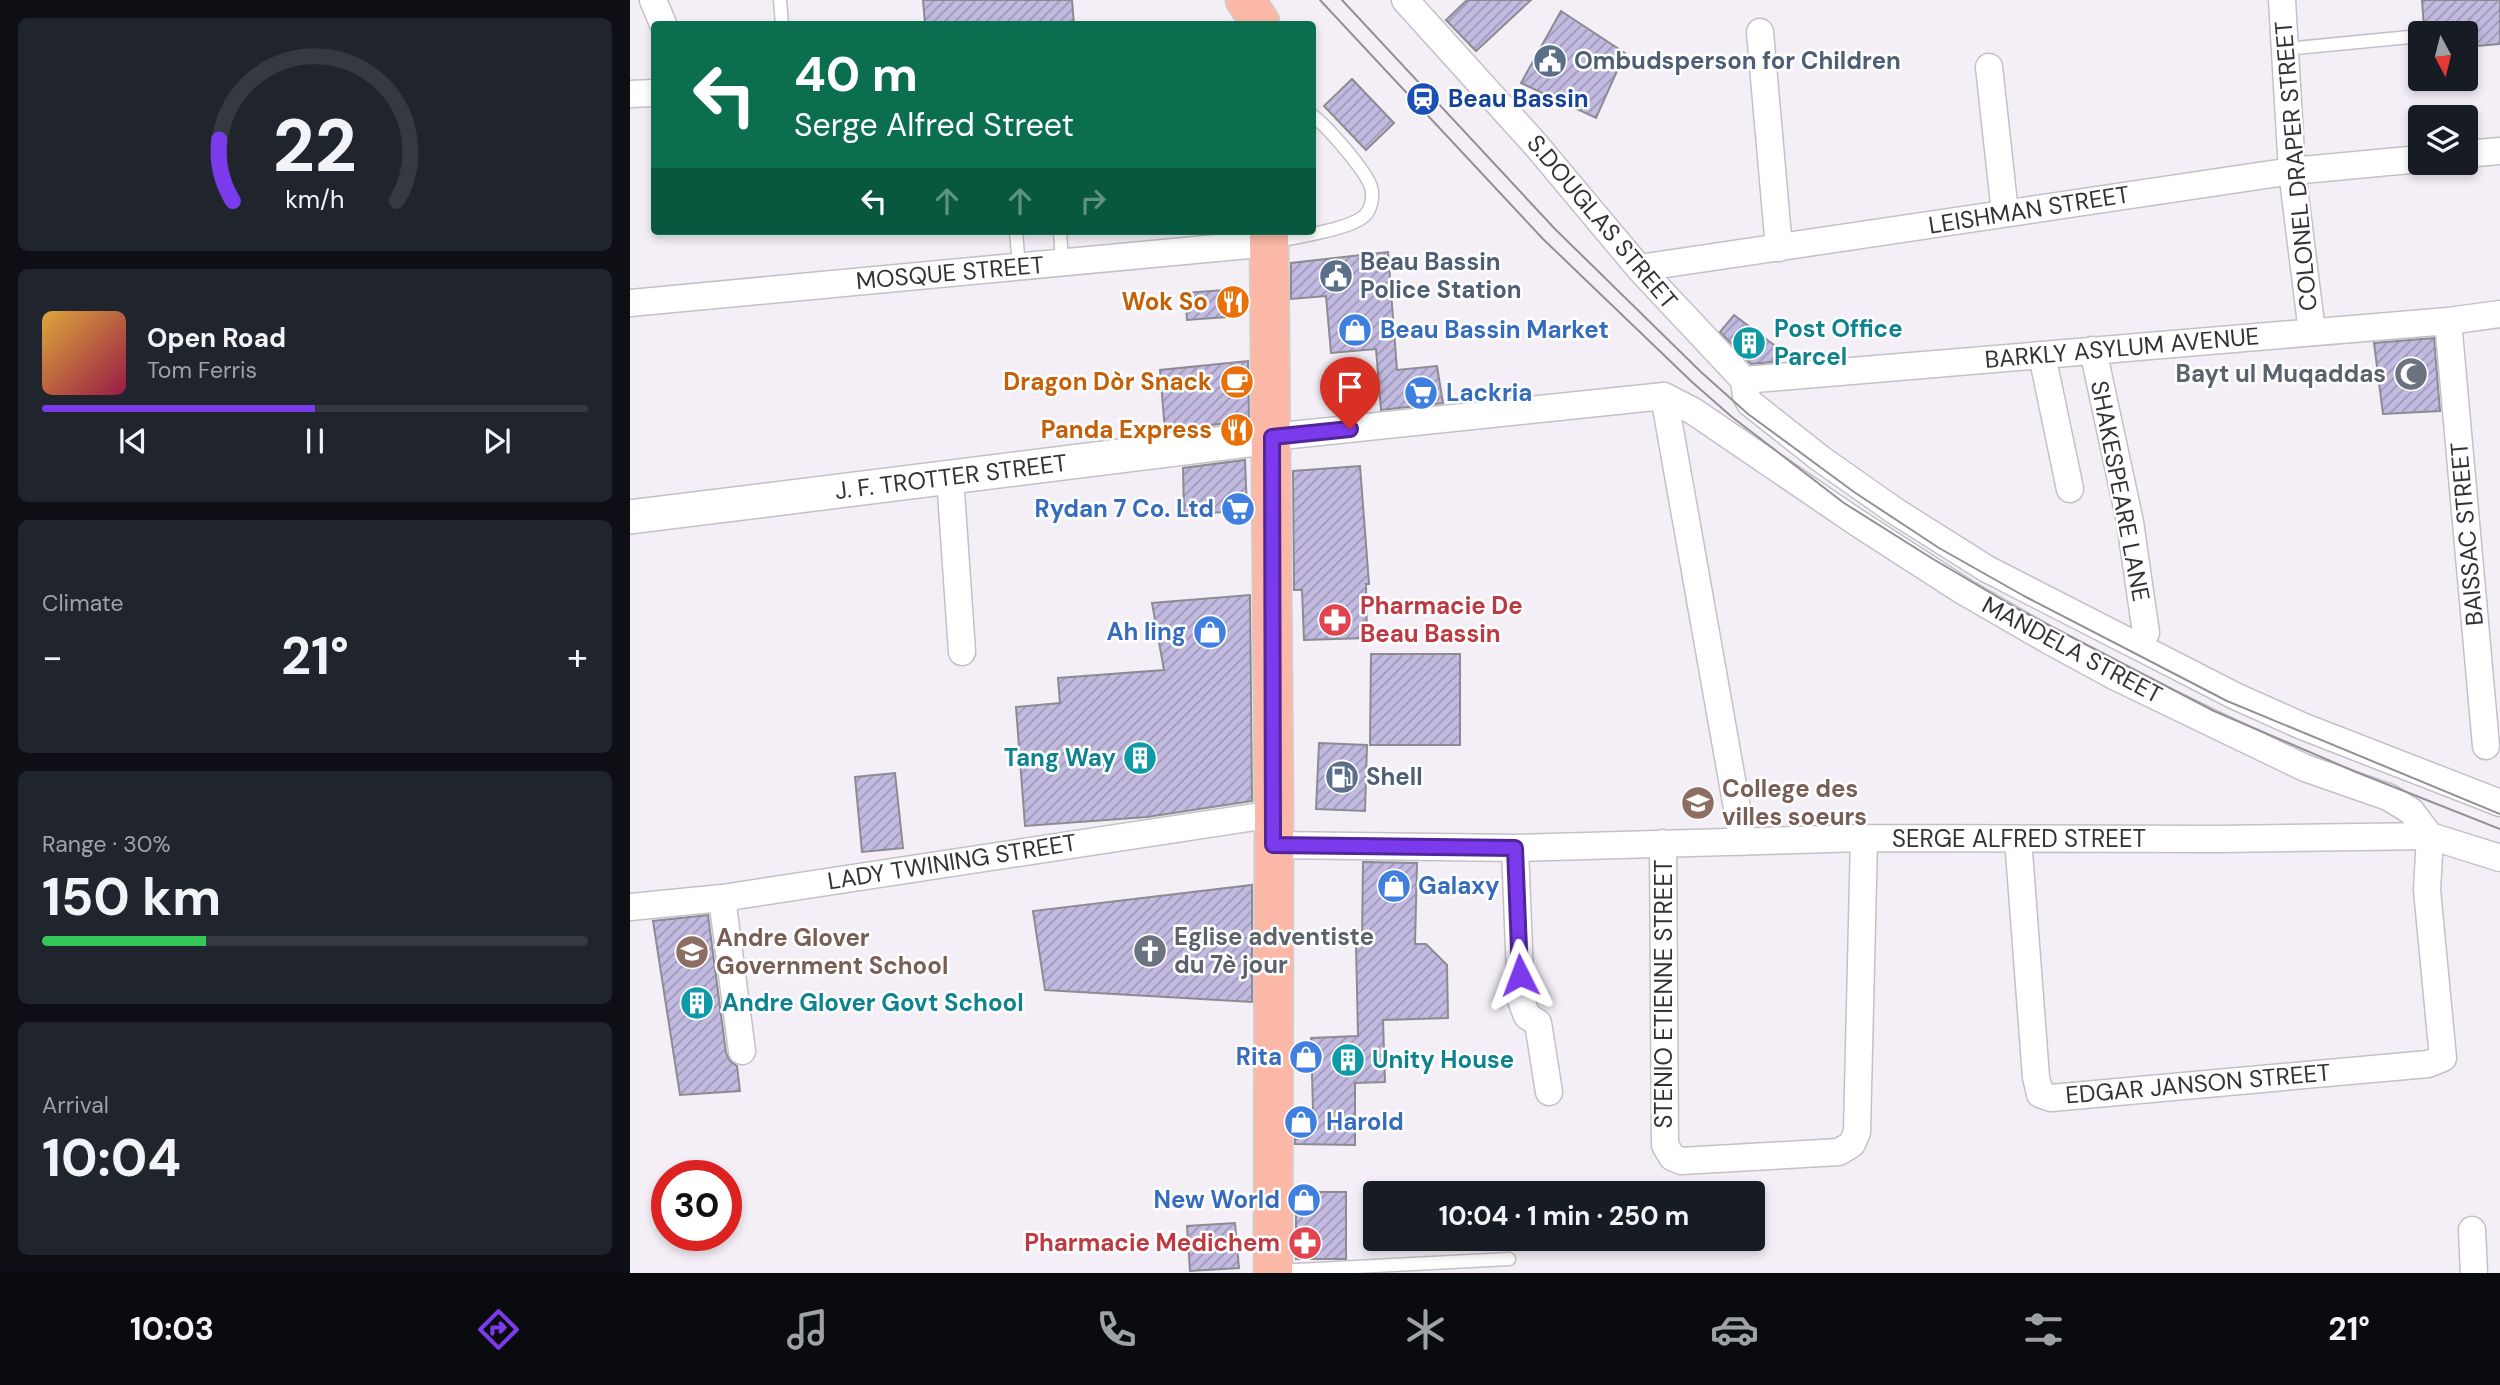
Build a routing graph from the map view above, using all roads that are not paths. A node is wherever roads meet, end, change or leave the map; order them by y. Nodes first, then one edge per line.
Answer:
1 (653, 0) edge
2 (780, 0) edge
3 (1405, 0) edge
4 (2282, 0) edge
5 (662, 21) edge
6 (782, 21) edge
7 (1760, 32) dead end
8 (2408, 37) edge
9 (2285, 49) junction
10 (1989, 67) dead end
11 (651, 93) edge
12 (630, 94) edge
13 (1316, 120) edge
14 (2500, 151) edge
15 (2478, 153) edge
16 (2408, 160) edge
17 (2292, 171) junction
18 (2004, 213) junction
19 (1316, 230) edge
20 (1016, 235) edge
21 (1060, 235) edge
22 (1269, 237) edge
23 (1779, 248) junction
24 (1062, 262) junction
25 (1019, 267) junction
26 (1639, 268) junction
27 (630, 303) edge
28 (2500, 314) edge
29 (2448, 321) junction
30 (2312, 332) junction
31 (2093, 350) junction
32 (2042, 355) junction
33 (1744, 380) junction
34 (1664, 396) junction
35 (1272, 437) junction
36 (950, 477) junction
37 (2070, 489) dead end
38 (630, 517) edge
39 (2146, 634) dead end
40 (962, 652) dead end
41 (2486, 747) dead end
42 (2500, 803) edge
43 (1274, 830) junction
44 (2430, 836) junction
45 (1864, 838) junction
46 (2018, 839) junction
47 (1743, 842) junction
48 (1663, 843) junction
49 (1515, 848) junction
50 (2500, 858) edge
51 (722, 898) junction
52 (630, 908) edge
53 (742, 1051) dead end
54 (1549, 1092) dead end
55 (2472, 1230) dead end
56 (1508, 1259) dead end
57 (1273, 1272) edge
58 (2474, 1273) edge

1 - 5 street
2 - 6 lane
3 - 26 street, S.DOUGLAS STREET
4 - 9 street, COLONEL DRAPER STREET
7 - 23 street
8 - 9 lane
9 - 17 street, COLONEL DRAPER STREET
10 - 18 street
11 - 12 street
13 - 19 lane
14 - 15 street
16 - 17 street, LEISHMAN STREET
17 - 18 street, LEISHMAN STREET
17 - 30 street, COLONEL DRAPER STREET
18 - 23 street, LEISHMAN STREET
20 - 25 lane
21 - 24 lane
22 - 24 street, MOSQUE STREET
22 - 35 main road
23 - 26 street, LEISHMAN STREET
24 - 25 street, MOSQUE STREET
25 - 27 street, MOSQUE STREET
26 - 33 street, S.DOUGLAS STREET
28 - 29 street, BARKLY ASYLUM AVENUE
29 - 30 street, BARKLY ASYLUM AVENUE
29 - 41 street, BAISSAC STREET
30 - 31 street, BARKLY ASYLUM AVENUE
31 - 32 street, BARKLY ASYLUM AVENUE
31 - 39 street, SHAKESPEARE LANE
32 - 33 street, BARKLY ASYLUM AVENUE
32 - 37 street
33 - 42 street, S.DOUGLAS STREET
34 - 35 street
34 - 44 street, MANDELA STREET
34 - 47 street
35 - 36 street, J. F. TROTTER STREET
35 - 43 main road
36 - 38 street, J. F. TROTTER STREET
36 - 40 street
43 - 49 street, SERGE ALFRED STREET
43 - 51 street, LADY TWINING STREET
43 - 57 main road
44 - 46 street, SERGE ALFRED STREET
44 - 46 street, EDGAR JANSON STREET
44 - 50 street
45 - 46 street, SERGE ALFRED STREET
45 - 47 street, SERGE ALFRED STREET
45 - 48 street, STENIO ETIENNE STREET
47 - 48 street, SERGE ALFRED STREET
48 - 49 street, SERGE ALFRED STREET
49 - 54 street
51 - 52 street, LADY TWINING STREET
51 - 53 street
55 - 58 street
56 - 57 lane

